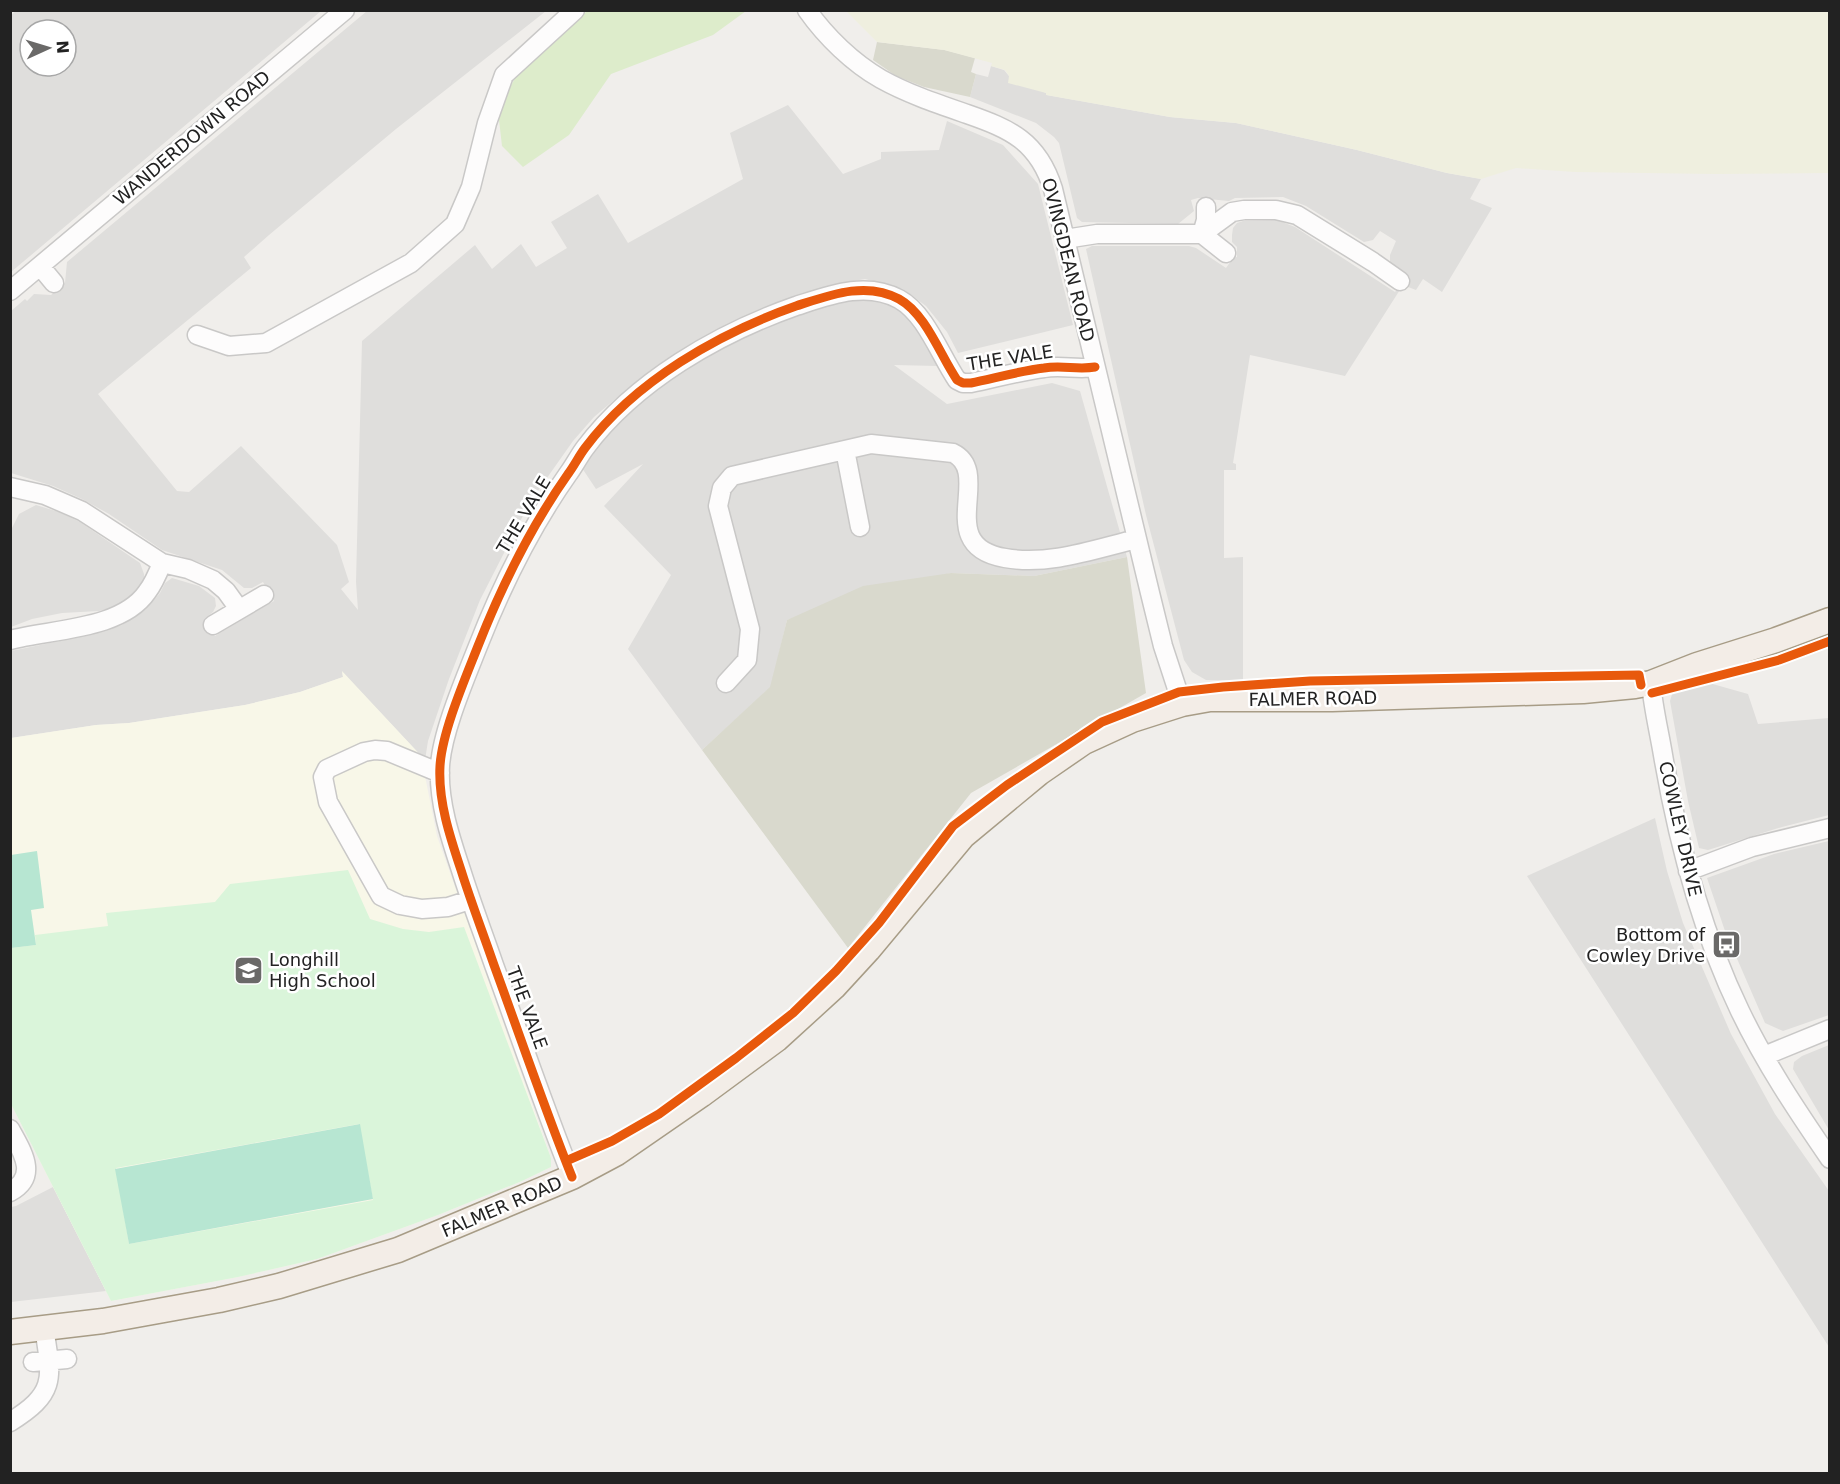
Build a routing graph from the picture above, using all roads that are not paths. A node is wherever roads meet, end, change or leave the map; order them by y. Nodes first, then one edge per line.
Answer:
1 (345, 10) edge
2 (575, 10) edge
3 (807, 10) edge
4 (1206, 207) dead end
5 (1202, 234) junction
6 (1065, 239) junction
7 (1226, 253) dead end
8 (40, 266) junction
9 (1400, 281) dead end
10 (54, 283) dead end
11 (10, 291) edge
12 (197, 335) dead end
13 (1095, 367) junction
14 (845, 450) junction
15 (11, 489) edge
16 (860, 527) dead end
17 (1137, 539) junction
18 (162, 563) junction
19 (264, 595) dead end
20 (239, 609) junction
21 (1830, 620) edge
22 (213, 625) dead end
23 (10, 640) edge
24 (726, 683) dead end
25 (1651, 683) junction
26 (1182, 704) junction
27 (440, 773) junction
28 (1830, 828) edge
29 (1688, 871) junction
30 (470, 900) junction
31 (1830, 1029) edge
32 (1764, 1056) junction
33 (10, 1129) edge
34 (1830, 1159) edge
35 (572, 1178) junction
36 (10, 1192) edge
37 (44, 1328) junction
38 (10, 1332) edge
39 (10, 1422) edge

1 - 8 street, WANDERDOWN ROAD
2 - 12 street
3 - 6 street, OVINGDEAN ROAD
4 - 5 street
5 - 6 street
5 - 7 street
5 - 9 street
6 - 13 street, OVINGDEAN ROAD
8 - 10 street
8 - 11 street, WANDERDOWN ROAD
13 - 17 street, OVINGDEAN ROAD
13 - 27 street, THE VALE
14 - 16 street
14 - 17 street
14 - 24 street
15 - 18 street
17 - 26 street, OVINGDEAN ROAD
18 - 20 street
18 - 23 street
19 - 20 street
20 - 22 street
21 - 25 main road, FALMER ROAD
25 - 26 main road, FALMER ROAD
25 - 29 street, COWLEY DRIVE
26 - 35 main road, FALMER ROAD
27 - 30 street, THE VALE
27 - 30 street
28 - 29 street
29 - 32 street, COWLEY DRIVE
30 - 35 street, THE VALE
31 - 32 street
32 - 34 street, COWLEY DRIVE
33 - 36 street
35 - 37 main road, FALMER ROAD
37 - 38 main road, FALMER ROAD
37 - 39 street

